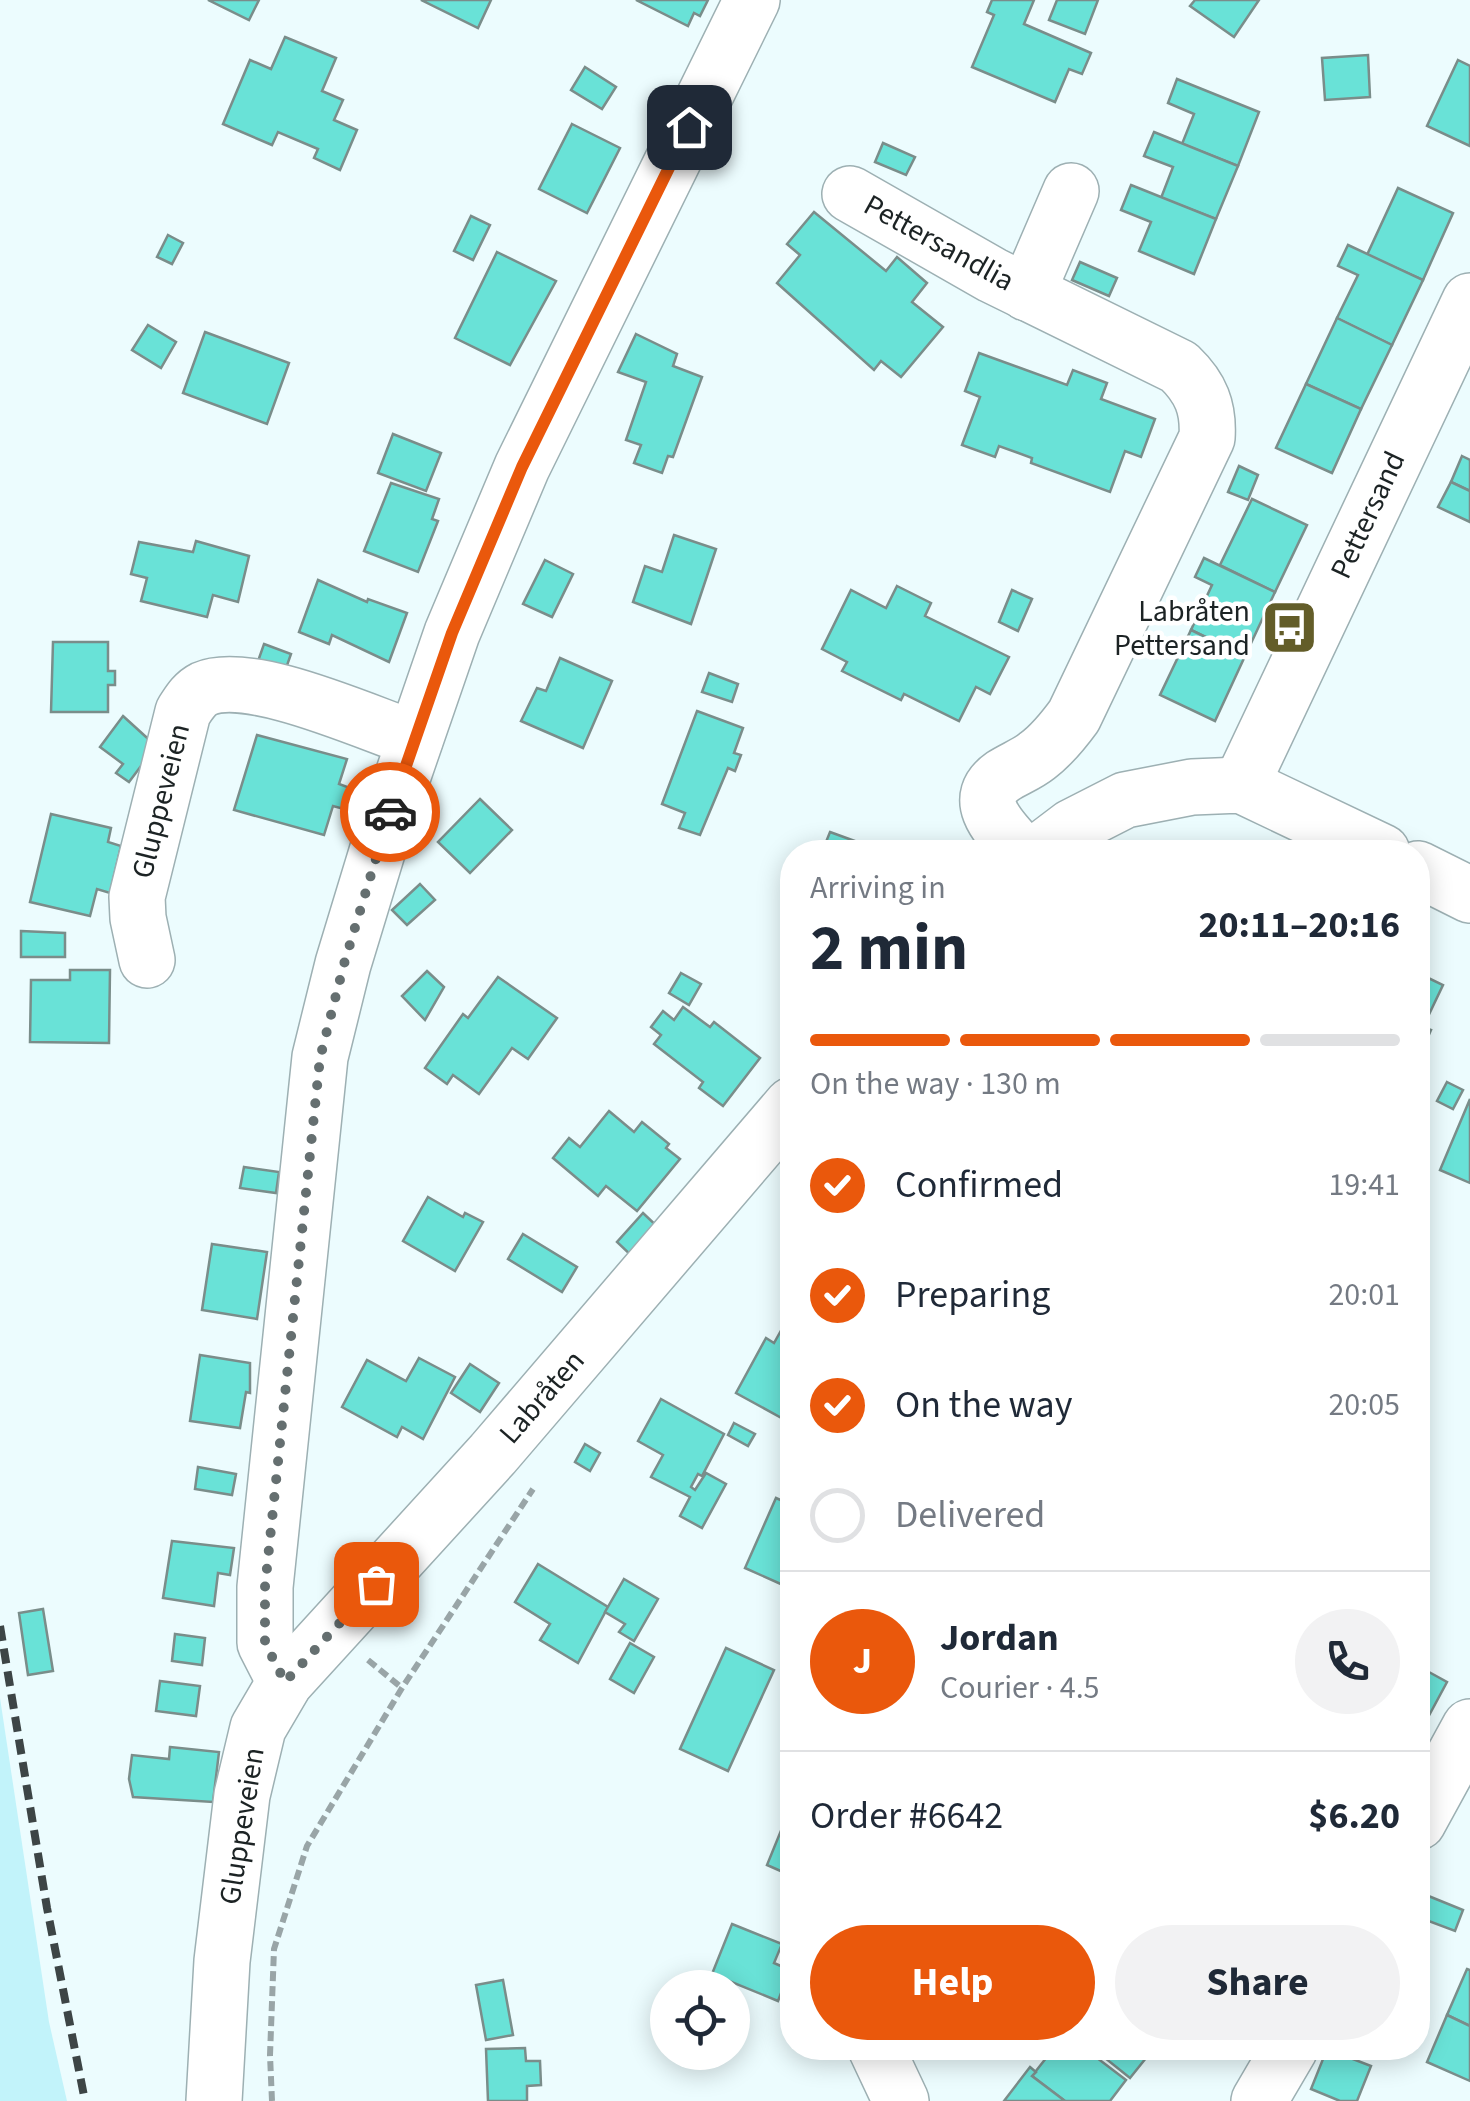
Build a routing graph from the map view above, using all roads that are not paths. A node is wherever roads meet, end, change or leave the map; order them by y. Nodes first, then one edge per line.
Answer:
1 (752, 0) edge
2 (1070, 190) dead end
3 (850, 194) dead end
4 (1027, 292) junction
5 (1470, 300) edge
6 (415, 739) junction
7 (1241, 785) junction
8 (1011, 840) edge
9 (1055, 840) edge
10 (1357, 840) edge
11 (1430, 875) edge
12 (1470, 895) edge
13 (147, 960) dead end
14 (780, 1120) edge
15 (285, 1682) junction
16 (1470, 1726) edge
17 (1430, 1800) edge
18 (882, 2060) edge
19 (1283, 2060) edge
20 (214, 2101) edge
21 (901, 2101) edge
22 (1260, 2101) edge

1 - 6 street
2 - 4 street, Pettersandlia
3 - 4 street, Pettersandlia
4 - 8 street, Pettersandlia
5 - 7 street, Pettersand
6 - 13 street, Gluppeveien
6 - 15 street
7 - 9 street
7 - 10 street
11 - 12 street
14 - 15 street, Labråten
15 - 20 street, Gluppeveien
16 - 17 street
18 - 21 street
19 - 22 street

